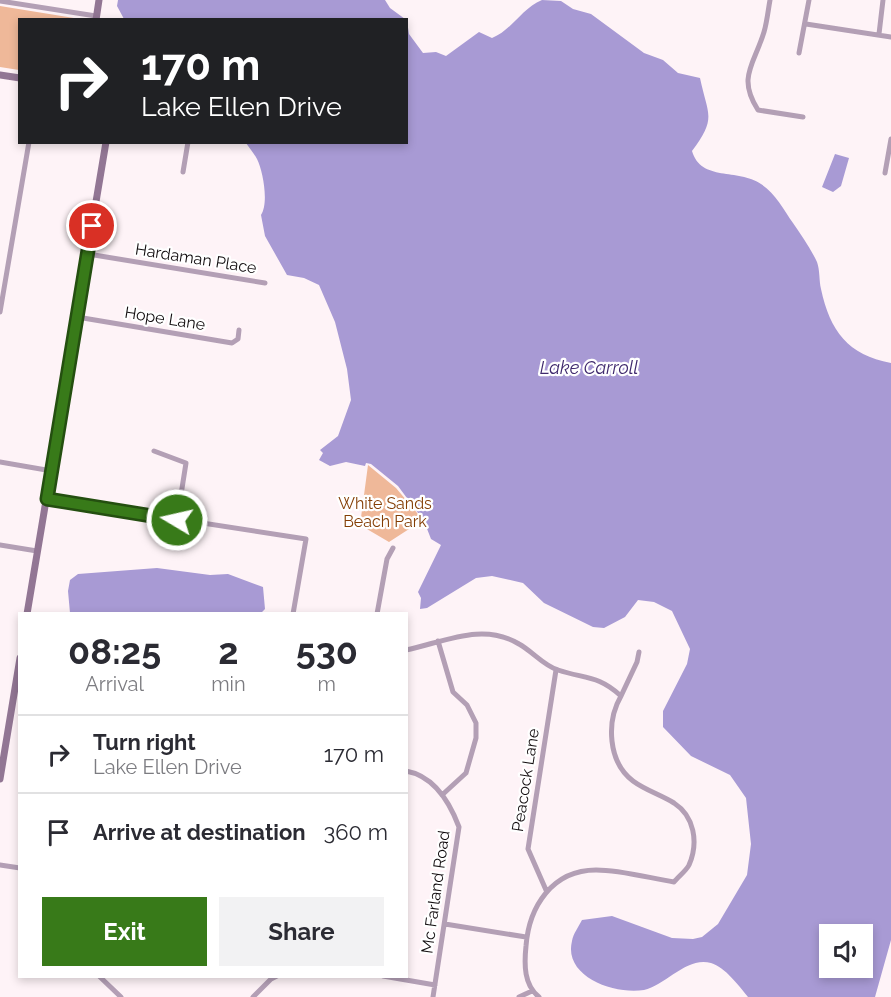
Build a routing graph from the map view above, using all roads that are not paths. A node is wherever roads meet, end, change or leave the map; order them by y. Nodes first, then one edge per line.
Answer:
1 (99, 0) edge
2 (770, 0) edge
3 (809, 0) edge
4 (883, 0) edge
5 (0, 1) edge
6 (28, 2) edge
7 (96, 18) edge
8 (807, 24) junction
9 (879, 33) junction
10 (891, 38) edge
11 (800, 53) dead end
12 (0, 75) edge
13 (18, 78) edge
14 (802, 117) dead end
15 (891, 139) edge
16 (29, 144) edge
17 (106, 144) edge
18 (188, 144) edge
19 (183, 172) dead end
20 (885, 173) dead end
21 (88, 254) junction
22 (265, 283) dead end
23 (0, 312) edge
24 (77, 317) junction
25 (239, 330) dead end
26 (154, 451) dead end
27 (0, 462) edge
28 (52, 471) junction
29 (47, 499) junction
30 (177, 520) junction
31 (0, 545) edge
32 (393, 548) dead end
33 (37, 551) junction
34 (27, 612) edge
35 (293, 612) edge
36 (377, 612) edge
37 (438, 641) junction
38 (408, 649) edge
39 (639, 652) dead end
40 (556, 670) junction
41 (18, 682) edge
42 (621, 696) junction
43 (16, 705) edge
44 (408, 772) edge
45 (0, 779) edge
46 (442, 795) junction
47 (0, 865) edge
48 (18, 868) edge
49 (546, 890) junction
50 (445, 924) junction
51 (526, 937) junction
52 (101, 978) edge
53 (271, 978) edge
54 (395, 978) edge
55 (435, 985) junction
56 (532, 991) junction
57 (121, 997) edge
58 (253, 997) edge
59 (434, 997) edge
60 (519, 997) edge
61 (539, 997) edge

1 - 7 street
2 - 14 street
3 - 8 street
4 - 9 street
5 - 6 street
6 - 7 street
8 - 9 street
8 - 11 street
9 - 10 street
12 - 13 street
15 - 20 street
16 - 23 street
17 - 21 street
18 - 19 street
21 - 22 street, Hardaman Place
21 - 24 street
24 - 25 street, Hope Lane
24 - 28 street
26 - 30 street
27 - 28 street
28 - 29 street
29 - 30 street
29 - 33 street
30 - 35 street
31 - 33 street
32 - 36 street
33 - 34 street
37 - 38 street
37 - 40 street
37 - 46 street
39 - 42 street
40 - 42 street
40 - 49 street, Peacock Lane
41 - 43 street
42 - 49 street
43 - 45 street
44 - 46 street
46 - 50 street, Mc Farland Road
47 - 48 street
49 - 51 street
50 - 51 street
50 - 55 street, Mc Farland Road
51 - 56 street
52 - 57 street
53 - 58 street
54 - 55 street
55 - 59 street, Mc Farland Road
56 - 60 street
56 - 61 street

